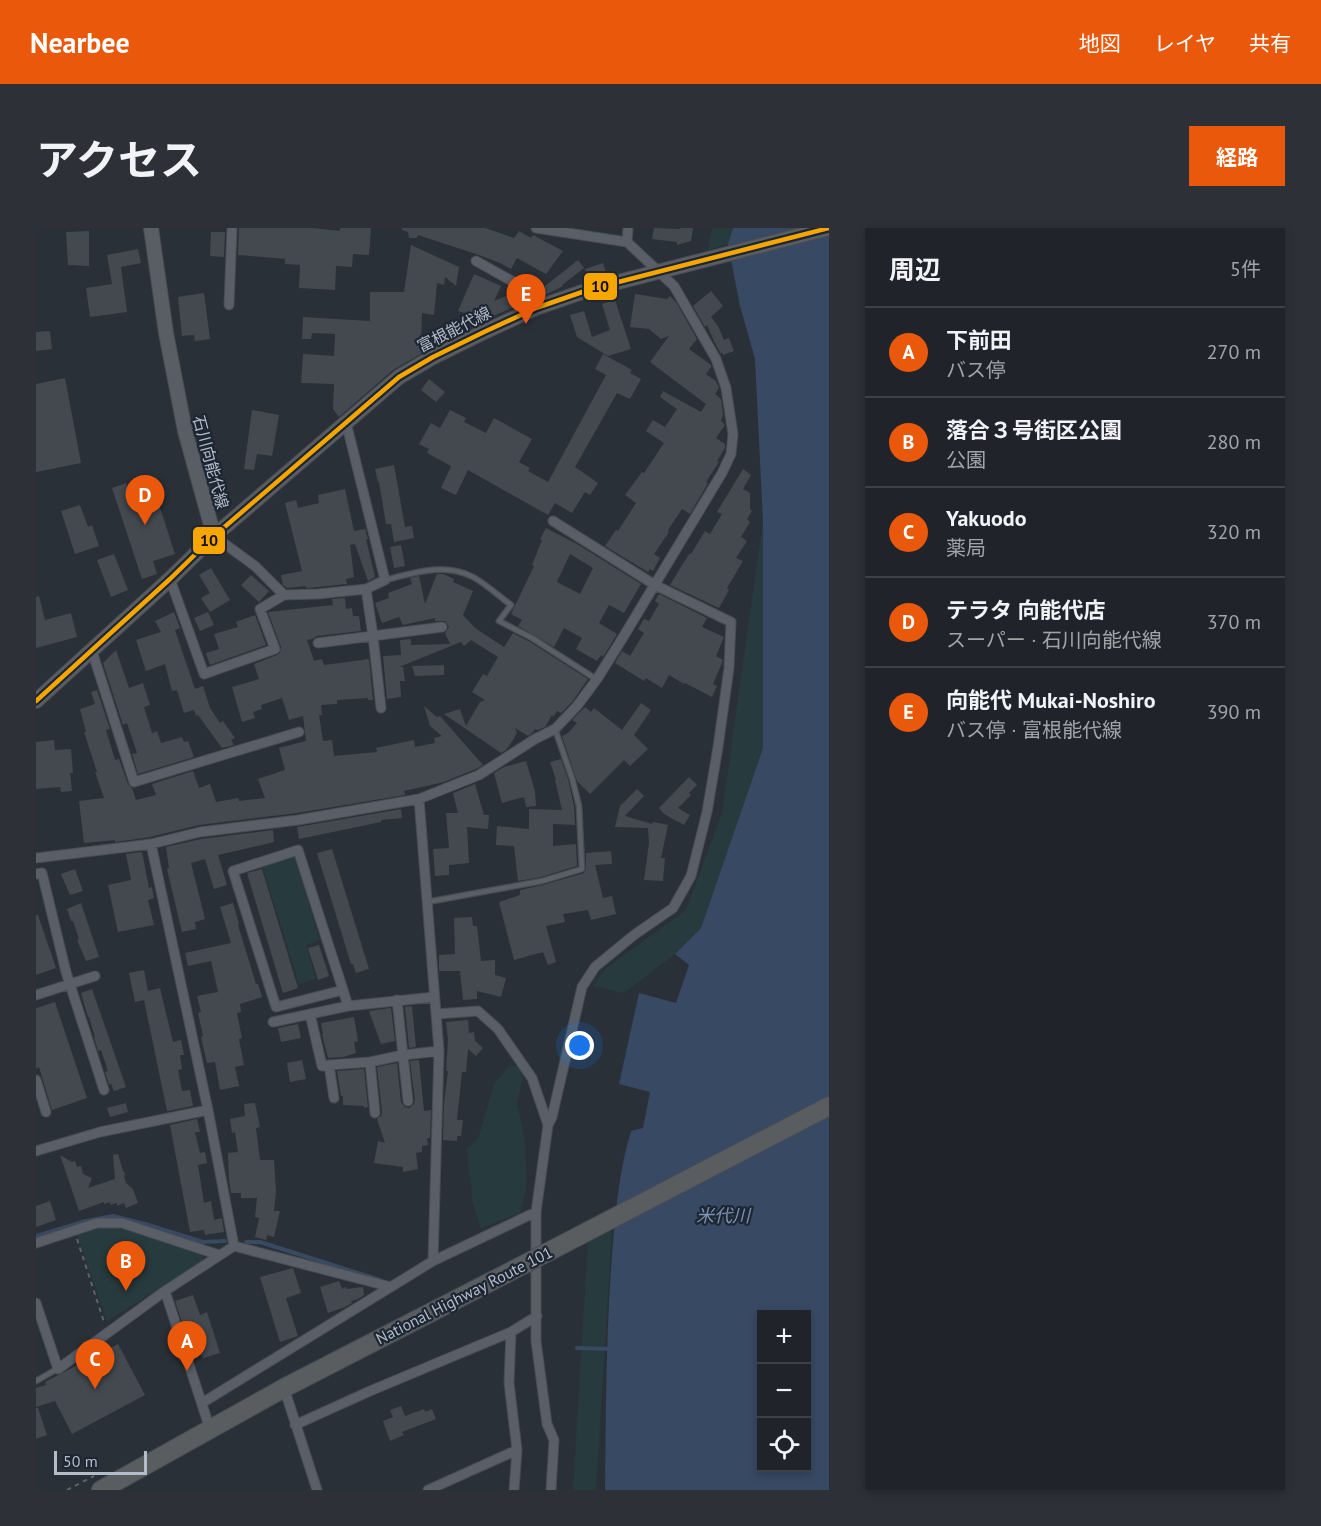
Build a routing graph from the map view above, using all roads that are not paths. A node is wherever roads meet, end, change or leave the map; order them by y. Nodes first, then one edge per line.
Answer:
1 (151, 228) edge
2 (232, 228) edge
3 (536, 228) edge
4 (628, 228) edge
5 (829, 228) edge
6 (627, 242) junction
7 (476, 261) dead end
8 (659, 271) junction
9 (229, 304) dead end
10 (545, 305) junction
11 (346, 422) junction
12 (553, 521) dead end
13 (214, 536) junction
14 (170, 579) junction
15 (385, 580) junction
16 (655, 585) junction
17 (366, 589) junction
18 (284, 595) junction
19 (442, 627) dead end
20 (373, 636) junction
21 (318, 643) dead end
22 (92, 651) junction
23 (597, 679) junction
24 (36, 701) edge
25 (381, 708) dead end
26 (555, 729) junction
27 (299, 732) dead end
28 (419, 799) junction
29 (151, 844) junction
30 (36, 858) edge
31 (36, 874) edge
32 (427, 902) junction
33 (95, 975) dead end
34 (70, 984) junction
35 (343, 990) junction
36 (36, 995) edge
37 (434, 997) junction
38 (397, 1000) junction
39 (348, 1006) junction
40 (310, 1014) junction
41 (436, 1014) junction
42 (273, 1022) dead end
43 (439, 1050) junction
44 (403, 1055) junction
45 (370, 1062) junction
46 (329, 1065) junction
47 (36, 1080) edge
48 (104, 1090) dead end
49 (334, 1098) dead end
50 (408, 1101) dead end
51 (829, 1106) edge
52 (208, 1110) junction
53 (46, 1112) dead end
54 (375, 1113) dead end
55 (548, 1125) junction
56 (36, 1151) edge
57 (536, 1212) junction
58 (36, 1243) edge
59 (234, 1246) junction
60 (219, 1255) junction
61 (433, 1261) junction
62 (392, 1287) junction
63 (165, 1291) junction
64 (36, 1304) edge
65 (537, 1316) junction
66 (511, 1332) junction
67 (58, 1369) junction
68 (36, 1381) edge
69 (284, 1388) junction
70 (202, 1403) junction
71 (295, 1425) junction
72 (210, 1429) junction
73 (517, 1450) junction
74 (101, 1490) edge
75 (317, 1490) edge
76 (428, 1490) edge
77 (514, 1490) edge
78 (551, 1490) edge

1 - 13 main road, 石川向能代線
2 - 9 street
3 - 6 street
4 - 6 street
5 - 8 main road, 富根能代線
6 - 8 street
7 - 10 street
8 - 10 main road, 富根能代線
8 - 16 street
10 - 11 main road, 富根能代線
11 - 13 main road, 富根能代線
11 - 15 street
12 - 16 street
13 - 14 main road
13 - 18 street
14 - 18 street
14 - 22 main road
15 - 17 street
15 - 23 lane
16 - 23 street
16 - 55 street
17 - 18 street
17 - 20 street
19 - 20 street
20 - 21 street
20 - 25 street
22 - 24 main road
22 - 27 street
23 - 26 street
26 - 28 street
26 - 32 lane
28 - 29 street
28 - 32 street
29 - 30 street
29 - 52 street
31 - 34 street
32 - 37 street
33 - 34 street
34 - 36 street
34 - 48 street
35 - 35 street
35 - 39 street
37 - 38 street
37 - 41 street
38 - 39 street
38 - 44 street
39 - 40 street
40 - 42 street
40 - 46 street
41 - 43 street
41 - 55 street
43 - 44 street
43 - 61 street
44 - 45 street
44 - 50 street
45 - 46 street
45 - 54 street
46 - 49 street
47 - 53 street
51 - 69 highway, National Highway Route 101, bridge
52 - 56 street
52 - 59 street
55 - 57 street
57 - 61 street
57 - 65 street
58 - 60 street
59 - 60 street
59 - 62 street
60 - 63 street
61 - 62 street
62 - 70 street
63 - 67 street
63 - 70 street
64 - 67 street
65 - 66 street
65 - 78 street
66 - 71 street
66 - 73 street
67 - 68 lane
69 - 71 street
69 - 72 highway, National Highway Route 101
70 - 72 street
71 - 75 street
72 - 74 highway, National Highway Route 101
73 - 76 street
73 - 77 street

